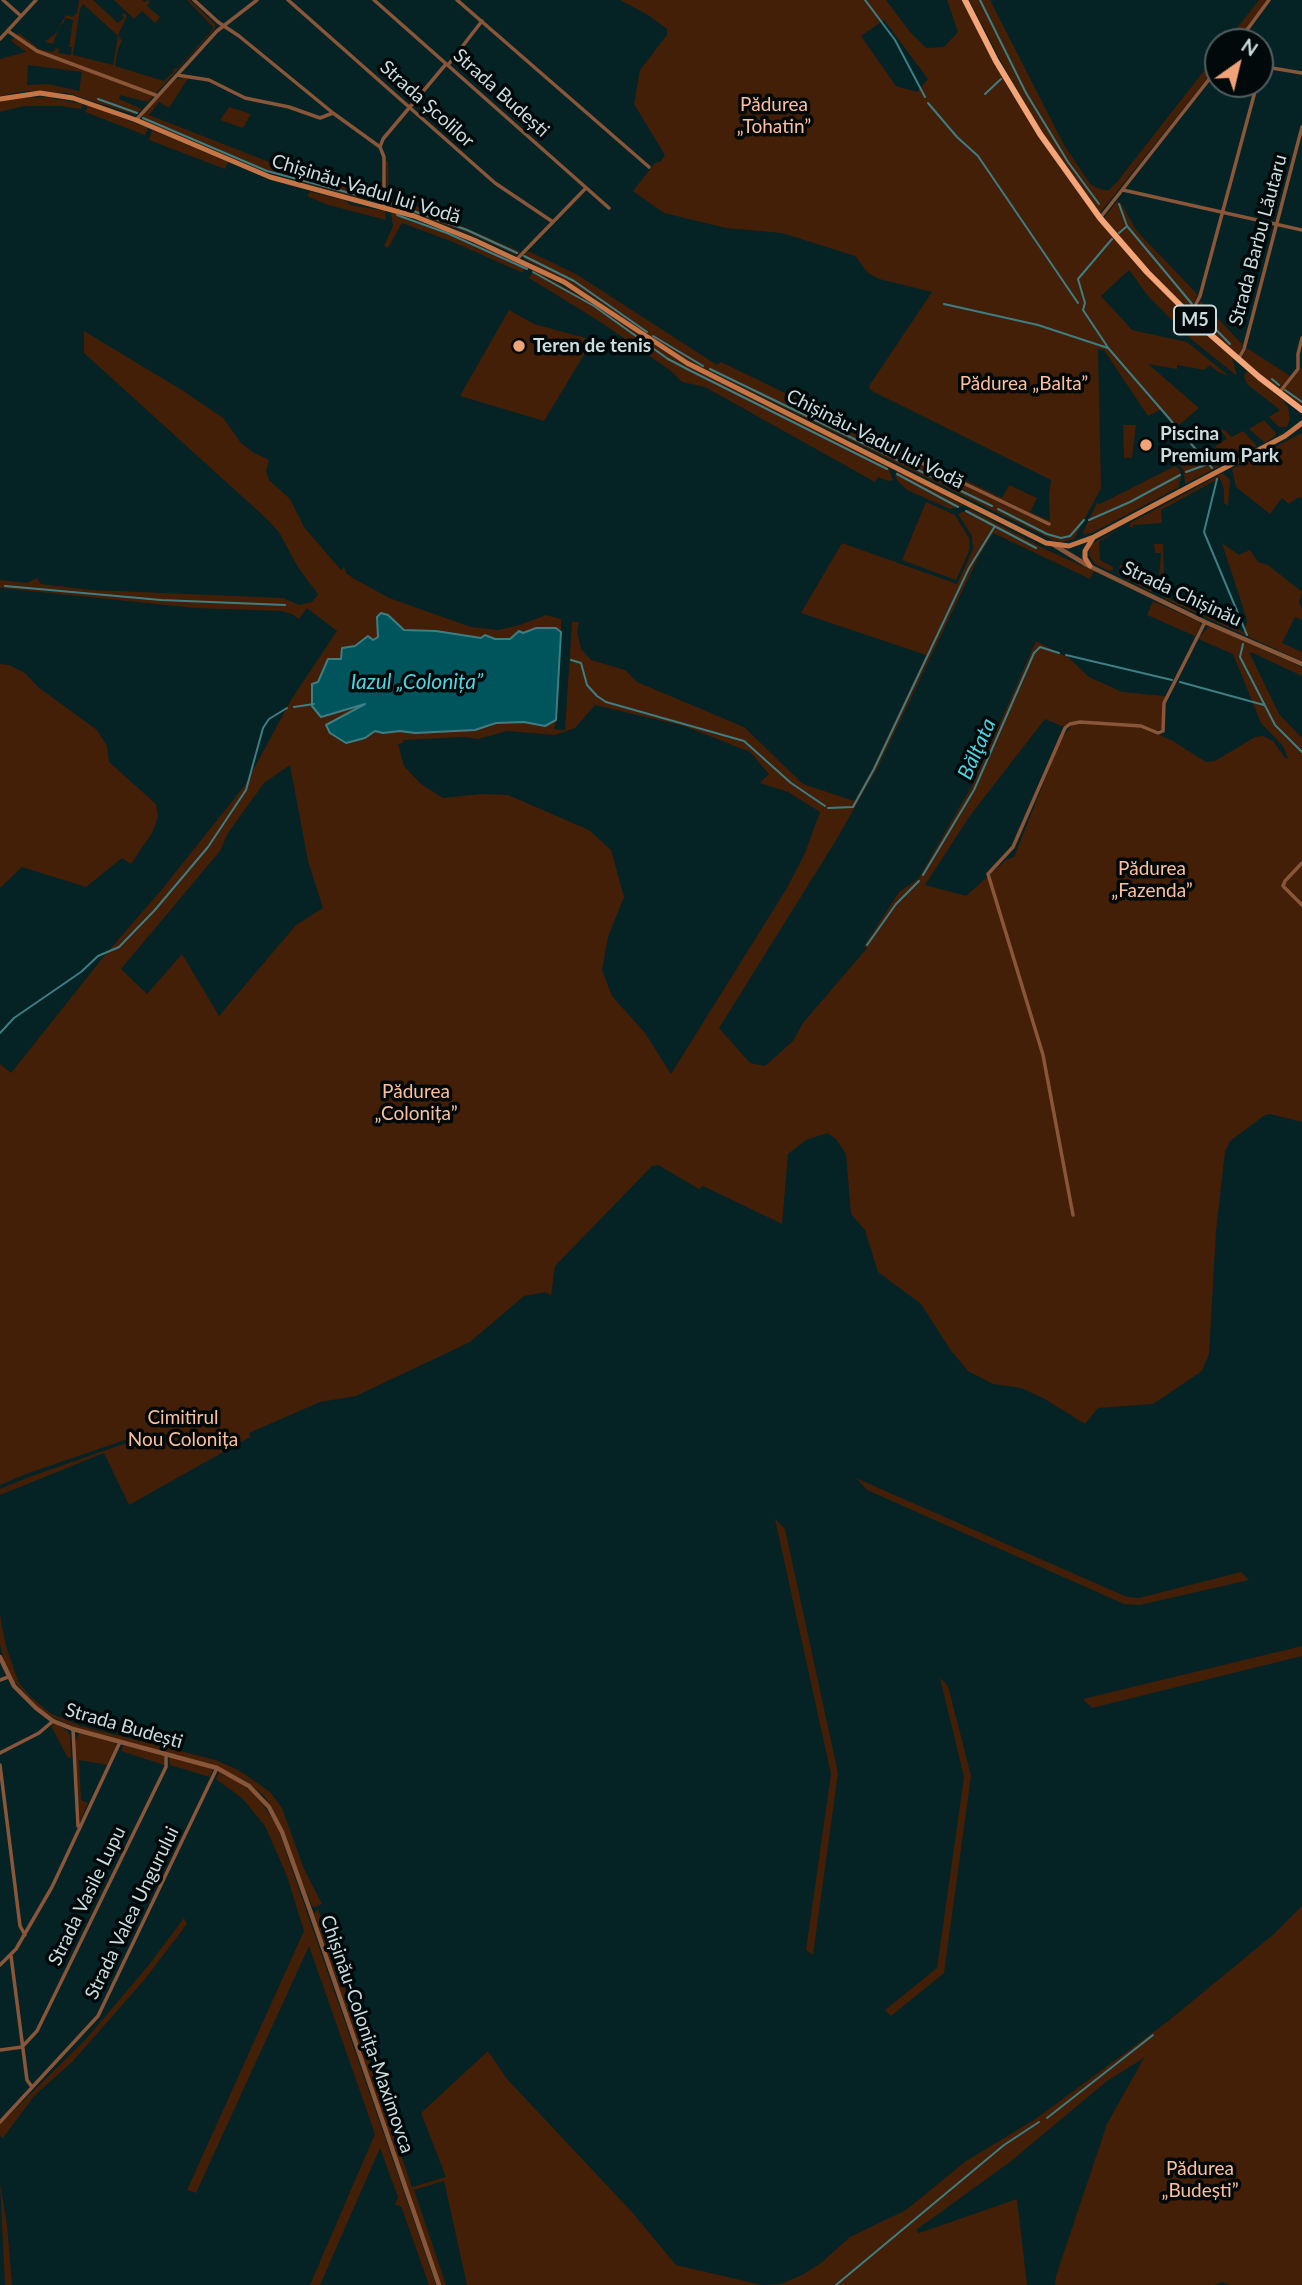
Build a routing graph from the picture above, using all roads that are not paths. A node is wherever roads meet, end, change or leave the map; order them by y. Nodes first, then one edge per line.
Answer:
1 (3, 0) edge
2 (36, 0) edge
3 (194, 0) edge
4 (257, 0) edge
5 (288, 0) edge
6 (374, 0) edge
7 (457, 0) edge
8 (965, 0) edge
9 (1269, 0) edge
10 (21, 16) junction
11 (482, 21) junction
12 (223, 25) junction
13 (1248, 28) edge
14 (8, 31) junction
15 (0, 39) edge
16 (447, 64) junction
17 (1274, 69) edge
18 (1302, 74) edge
19 (177, 75) junction
20 (1204, 86) edge
21 (158, 96) junction
22 (1253, 98) edge
23 (0, 99) edge
24 (409, 106) junction
25 (333, 113) junction
26 (136, 120) junction
27 (1302, 127) edge
28 (380, 147) junction
29 (649, 167) dead end
30 (586, 188) junction
31 (1122, 190) junction
32 (384, 207) junction
33 (609, 208) dead end
34 (1223, 212) junction
35 (1100, 218) junction
36 (553, 222) junction
37 (1277, 223) junction
38 (1302, 230) edge
39 (517, 259) junction
40 (1190, 316) junction
41 (1302, 338) edge
42 (1238, 359) junction
43 (1302, 364) edge
44 (1298, 369) junction
45 (1279, 393) junction
46 (1302, 410) edge
47 (1302, 423) edge
48 (844, 426) dead end
49 (1049, 524) dead end
50 (1094, 537) junction
51 (1053, 544) junction
52 (1090, 566) junction
53 (1205, 622) junction
54 (1302, 664) edge
55 (1302, 863) edge
56 (1302, 905) edge
57 (1073, 1215) dead end
58 (0, 1657) edge
59 (8, 1677) junction
60 (0, 1681) edge
61 (54, 1721) junction
62 (73, 1729) junction
63 (120, 1742) junction
64 (0, 1753) edge
65 (166, 1753) junction
66 (0, 1765) edge
67 (217, 1768) junction
68 (261, 1796) joint
69 (78, 1828) junction
70 (25, 1935) junction
71 (11, 1956) junction
72 (0, 1965) edge
73 (22, 2047) junction
74 (0, 2050) edge
75 (32, 2087) junction
76 (0, 2122) edge
77 (439, 2285) edge

1 - 10 street
2 - 10 street
3 - 12 street
4 - 12 street
5 - 24 street, Strada Școlilor
6 - 16 street, Strada Budești
7 - 11 street
8 - 35 highway, M5
9 - 13 street
10 - 14 street
11 - 16 street
11 - 29 street
12 - 19 street
12 - 25 street
14 - 15 street
14 - 21 street
16 - 24 street
16 - 30 street, Strada Budești
17 - 18 street
19 - 21 street
19 - 25 street
20 - 31 street
21 - 26 street
22 - 34 street
23 - 26 main road, Chișinău-Vadul lui Vodă
24 - 28 street
24 - 36 street, Strada Școlilor
25 - 28 street
26 - 32 main road, Chișinău-Vadul lui Vodă
27 - 37 street, Strada Barbu Lăutaru
28 - 32 street
30 - 33 street, Strada Budești
30 - 36 street
31 - 34 street
31 - 35 street
32 - 39 main road, Chișinău-Vadul lui Vodă
34 - 37 street
34 - 40 street
35 - 40 highway, M5
36 - 39 street
37 - 38 street
37 - 42 street, Strada Barbu Lăutaru
39 - 51 main road, Chișinău-Vadul lui Vodă
40 - 42 highway, M5
41 - 44 street
42 - 45 highway, M5
43 - 44 street
44 - 45 street
45 - 46 highway, M5
47 - 50 main road
48 - 49 street
50 - 51 main road
50 - 52 main road
51 - 52 street, Strada Chișinău
52 - 53 street, Strada Chișinău
53 - 54 street, Strada Chișinău
53 - 57 street
55 - 56 street
58 - 59 street, Strada Budești
59 - 60 street
59 - 61 street, Strada Budești
61 - 62 street, Strada Budești
61 - 64 street
62 - 63 street, Strada Budești
62 - 69 street
63 - 65 street, Strada Budești
63 - 69 street
65 - 67 street, Strada Budești
65 - 73 street, Strada Vasile Lupu
66 - 70 street
67 - 68 street, Strada Budești
67 - 75 street, Strada Valea Ungurului
68 - 77 street, Chișinău-Colonița-Maximovca
69 - 70 street
70 - 71 street
71 - 72 street
71 - 73 street
73 - 74 street
73 - 75 street
75 - 76 street, Strada Valea Ungurului

